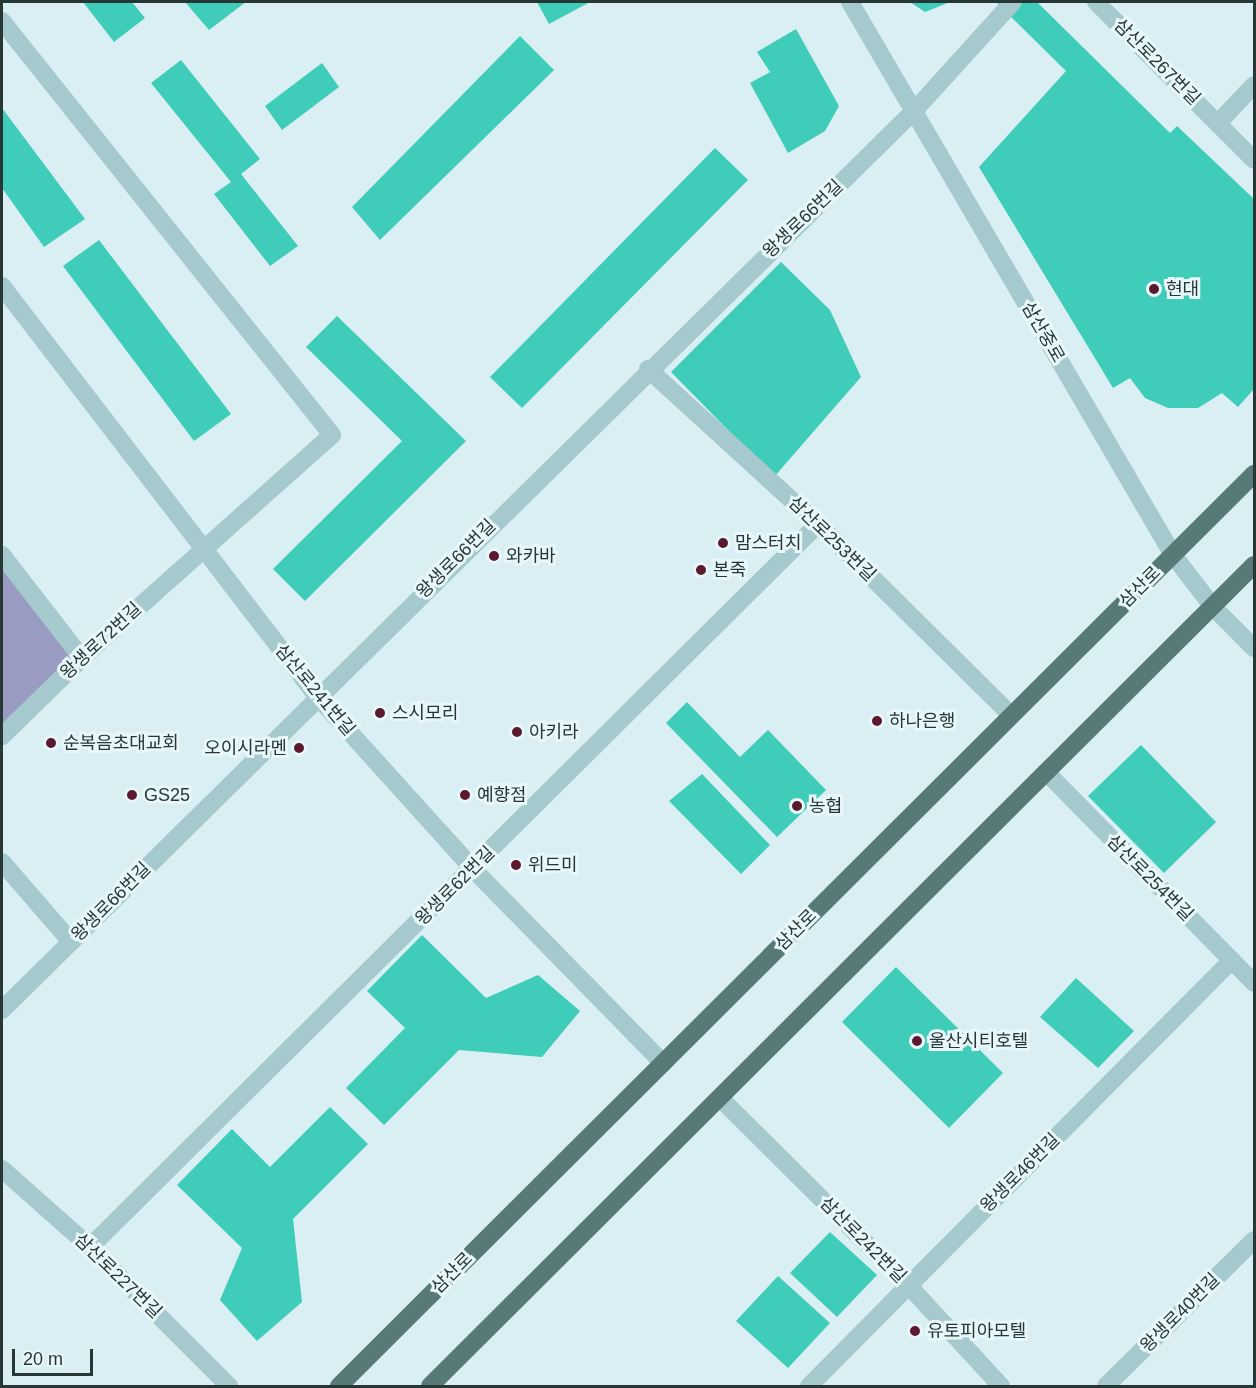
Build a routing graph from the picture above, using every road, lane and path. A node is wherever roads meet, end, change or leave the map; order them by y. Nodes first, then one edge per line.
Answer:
1 (850, 2) edge
2 (1013, 2) edge
3 (1096, 2) edge
4 (2, 21) edge
5 (1254, 85) edge
6 (914, 111) junction
7 (1218, 123) junction
8 (1254, 160) edge
9 (2, 286) edge
10 (648, 369) junction
11 (1254, 474) edge
12 (818, 524) junction
13 (203, 549) junction
14 (2, 555) edge
15 (1173, 555) junction
16 (1254, 565) edge
17 (1212, 607) junction
18 (1254, 648) edge
19 (82, 658) junction
20 (318, 697) junction
21 (1011, 715) junction
22 (2, 736) edge
23 (1046, 772) junction
24 (2, 862) edge
25 (473, 869) junction
26 (71, 942) junction
27 (1232, 960) junction
28 (1254, 983) edge
29 (2, 1010) edge
30 (663, 1063) junction
31 (720, 1098) junction
32 (2, 1169) edge
33 (1254, 1240) edge
34 (90, 1247) junction
35 (909, 1286) junction
36 (229, 1386) edge
37 (339, 1386) edge
38 (430, 1386) edge
39 (809, 1386) edge
40 (1001, 1386) edge
41 (1106, 1386) edge

1 - 6 street, 삼산중로
2 - 6 street, 왕생로66번길
3 - 7 street, 삼산로267번길
4 - 13 street, 왕생로72번길
5 - 7 street
6 - 10 street, 왕생로66번길
6 - 15 street, 삼산중로
7 - 8 street, 삼산로267번길
9 - 13 street, 삼산로241번길
10 - 12 street, 삼산로253번길
10 - 20 street, 왕생로66번길
11 - 15 main road, 삼산로
12 - 21 street, 삼산로253번길
12 - 25 street, 왕생로62번길
13 - 19 street, 왕생로72번길
13 - 20 street, 삼산로241번길
14 - 19 street
15 - 17 street, 삼산중로
15 - 21 main road, 삼산로
16 - 17 main road
17 - 18 street, 삼산중로
17 - 23 main road
19 - 22 street, 왕생로72번길
20 - 25 street, 삼산로241번길
20 - 26 street, 왕생로66번길
21 - 30 main road, 삼산로
23 - 27 street, 삼산로254번길
23 - 31 main road
24 - 26 street
25 - 30 street, 삼산로241번길
25 - 34 street, 왕생로62번길
26 - 29 street, 왕생로66번길
27 - 28 street, 삼산로254번길
27 - 35 street, 왕생로46번길
30 - 37 main road, 삼산로
31 - 35 street, 삼산로242번길
31 - 38 main road
32 - 34 street, 삼산로227번길
33 - 41 street, 왕생로40번길
34 - 36 street, 삼산로227번길
35 - 39 street, 왕생로46번길
35 - 40 street, 삼산로242번길

